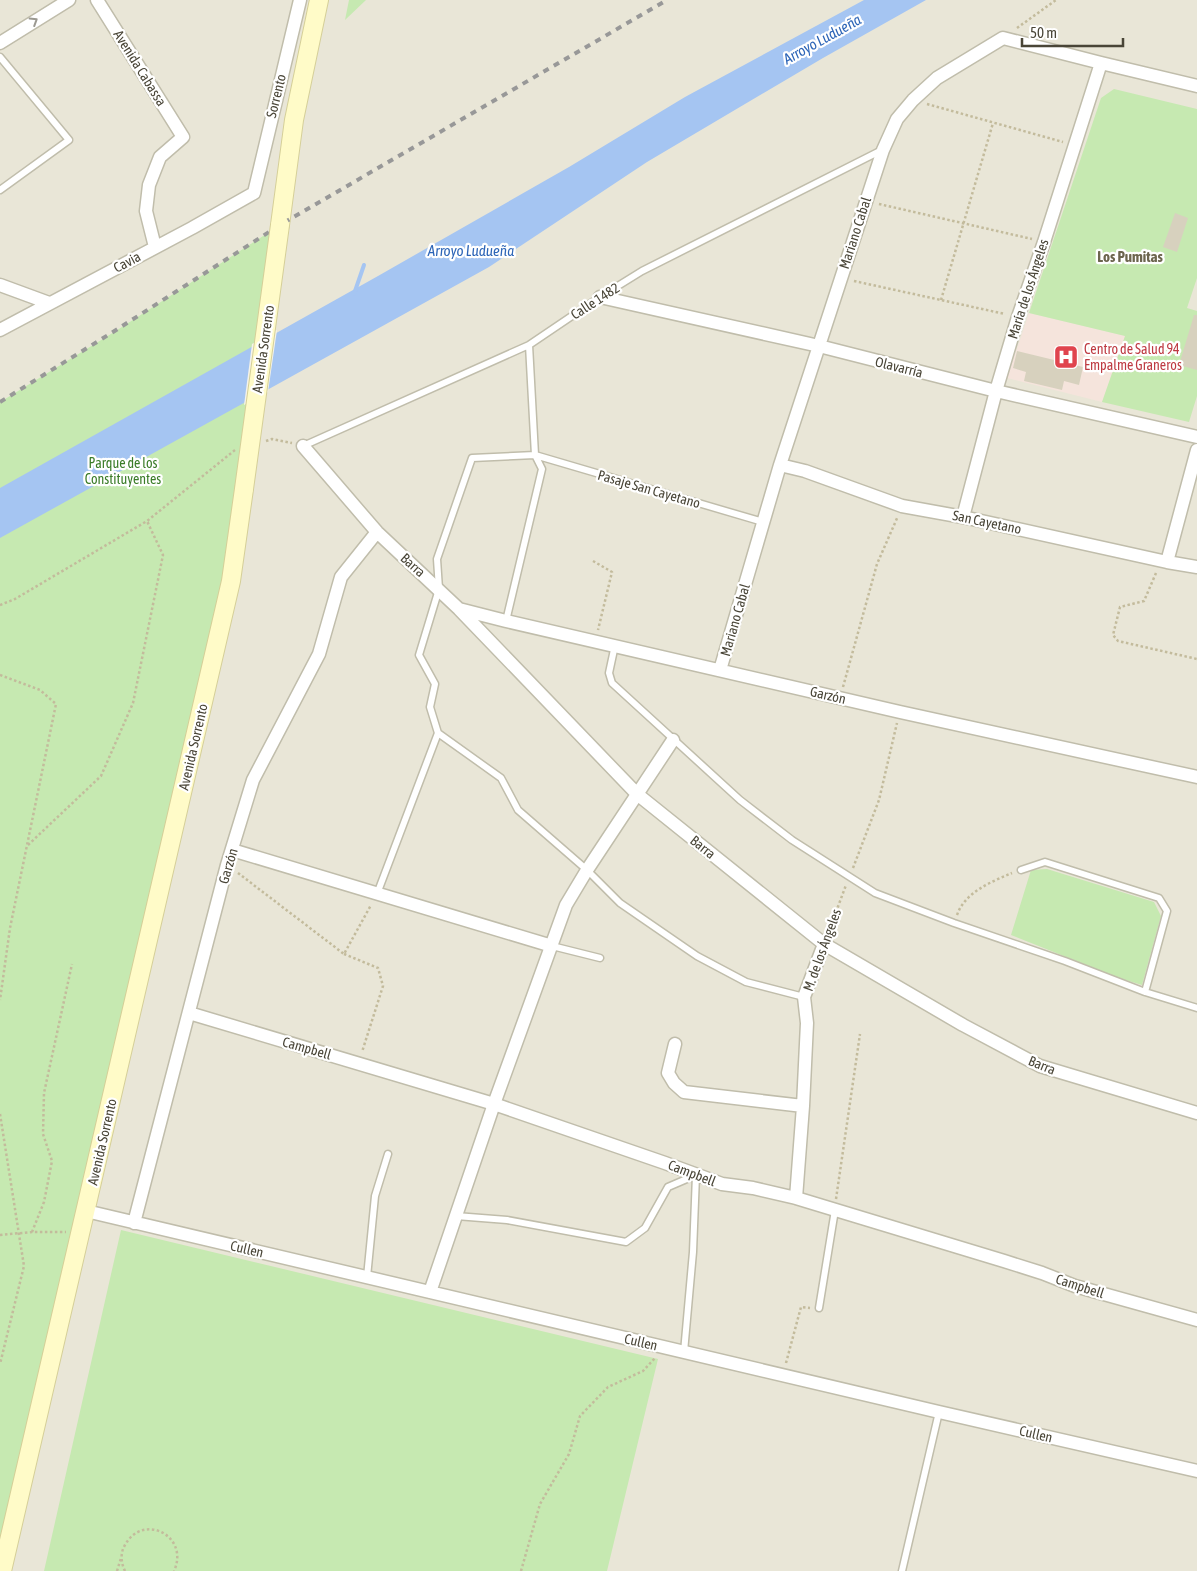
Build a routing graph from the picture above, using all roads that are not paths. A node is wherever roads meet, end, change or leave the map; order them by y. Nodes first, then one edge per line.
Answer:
1 (69, 0) edge
2 (97, 0) edge
3 (300, 0) edge
4 (319, 0) edge
5 (0, 43) edge
6 (0, 56) edge
7 (1101, 63) junction
8 (1197, 86) edge
9 (883, 150) junction
10 (0, 190) edge
11 (254, 193) joint
12 (155, 247) junction
13 (0, 285) edge
14 (600, 297) junction
15 (49, 303) junction
16 (0, 330) edge
17 (529, 345) junction
18 (819, 346) junction
19 (996, 391) junction
20 (1197, 438) edge
21 (304, 446) joint
22 (1197, 450) edge
23 (535, 455) junction
24 (780, 465) junction
25 (963, 517) junction
26 (763, 522) junction
27 (377, 532) junction
28 (1167, 562) junction
29 (1197, 567) edge
30 (439, 589) junction
31 (459, 609) junction
32 (506, 621) junction
33 (615, 646) junction
34 (720, 670) junction
35 (438, 733) junction
36 (673, 740) junction
37 (1197, 777) edge
38 (637, 794) junction
39 (232, 850) junction
40 (587, 870) junction
41 (1021, 870) road end
42 (377, 894) junction
43 (824, 944) junction
44 (552, 946) junction
45 (600, 958) dead end
46 (1145, 992) junction
47 (804, 997) junction
48 (1197, 1008) edge
49 (189, 1013) junction
50 (675, 1044) dead end
51 (494, 1104) junction
52 (803, 1106) junction
53 (1197, 1113) edge
54 (388, 1154) dead end
55 (696, 1175) junction
56 (796, 1198) junction
57 (835, 1210) junction
58 (86, 1211) junction
59 (456, 1216) junction
60 (134, 1223) junction
61 (367, 1277) junction
62 (430, 1292) junction
63 (819, 1308) road end
64 (1197, 1320) edge
65 (684, 1352) junction
66 (939, 1412) junction
67 (1197, 1470) edge
68 (22, 1486) junction
69 (2, 1571) edge
70 (12, 1571) edge
71 (902, 1571) edge

5 -> 1 street
2 - 12 street, Avenida Cabassa
3 - 11 street, Sorrento
4 - 58 main road, Avenida Sorrento, bridge
6 - 10 lane
7 - 8 street
7 - 9 street, Mariano Cabal
7 - 19 street, María de los Ángeles
9 - 14 lane, Calle 1482
9 - 18 street, Mariano Cabal
11 - 12 street, Cavia
12 - 15 street, Cavia
13 - 15 street
14 - 17 lane, Calle 1482
14 - 18 street, Olavarría
15 - 16 street, Cavia
17 - 21 lane, Calle 1482
17 - 23 lane
18 - 19 street, Olavarría
18 - 24 street, Mariano Cabal
19 - 20 street, Olavarría
19 - 25 street, María de los Ángeles
21 - 27 street, Barra
22 - 28 street
23 - 26 lane, Pasaje San Cayetano
23 - 30 lane, Pasaje San Cayetano
23 - 32 lane
24 - 25 street, San Cayetano
24 - 26 street, Mariano Cabal
25 - 28 street, San Cayetano
26 - 34 street, Mariano Cabal
27 - 30 street, Barra
27 - 39 street, Garzón
28 - 29 street, San Cayetano
30 - 31 street, Barra
30 - 35 lane
31 - 32 street, Garzón
31 - 38 street, Barra
32 - 33 street, Garzón
33 - 34 street, Garzón
33 - 36 lane
34 - 37 street, Garzón
35 - 40 lane
35 - 42 lane
36 - 38 street
36 - 46 lane
38 - 40 street
38 - 43 street, Barra
39 - 42 street
39 - 49 street, Garzón
40 - 44 street
40 - 47 lane
41 - 46 lane
42 - 44 street
43 - 47 street, M. de los Ángeles
43 - 53 street, Barra
44 - 45 lane
44 - 51 street
46 - 48 lane
47 - 52 street, M. de los Ángeles
49 - 51 street, Campbell
49 - 60 street, Garzón
50 - 52 street
51 - 55 street, Campbell
51 - 59 street
52 - 56 street, M. de los Ángeles
54 - 61 lane
55 - 56 street, Campbell
55 - 59 lane
55 - 65 lane
56 - 57 street, Campbell
57 - 63 lane
57 - 64 street, Campbell
58 - 60 street, Cullen
58 - 68 main road, Avenida Sorrento
59 - 62 street
60 - 61 street, Cullen
61 - 62 street, Cullen
62 - 65 street, Cullen
65 - 66 street, Cullen
66 - 67 street, Cullen
66 - 71 lane
68 - 69 main road, Avenida Sorrento
68 - 70 main road, Avenida Sorrento

